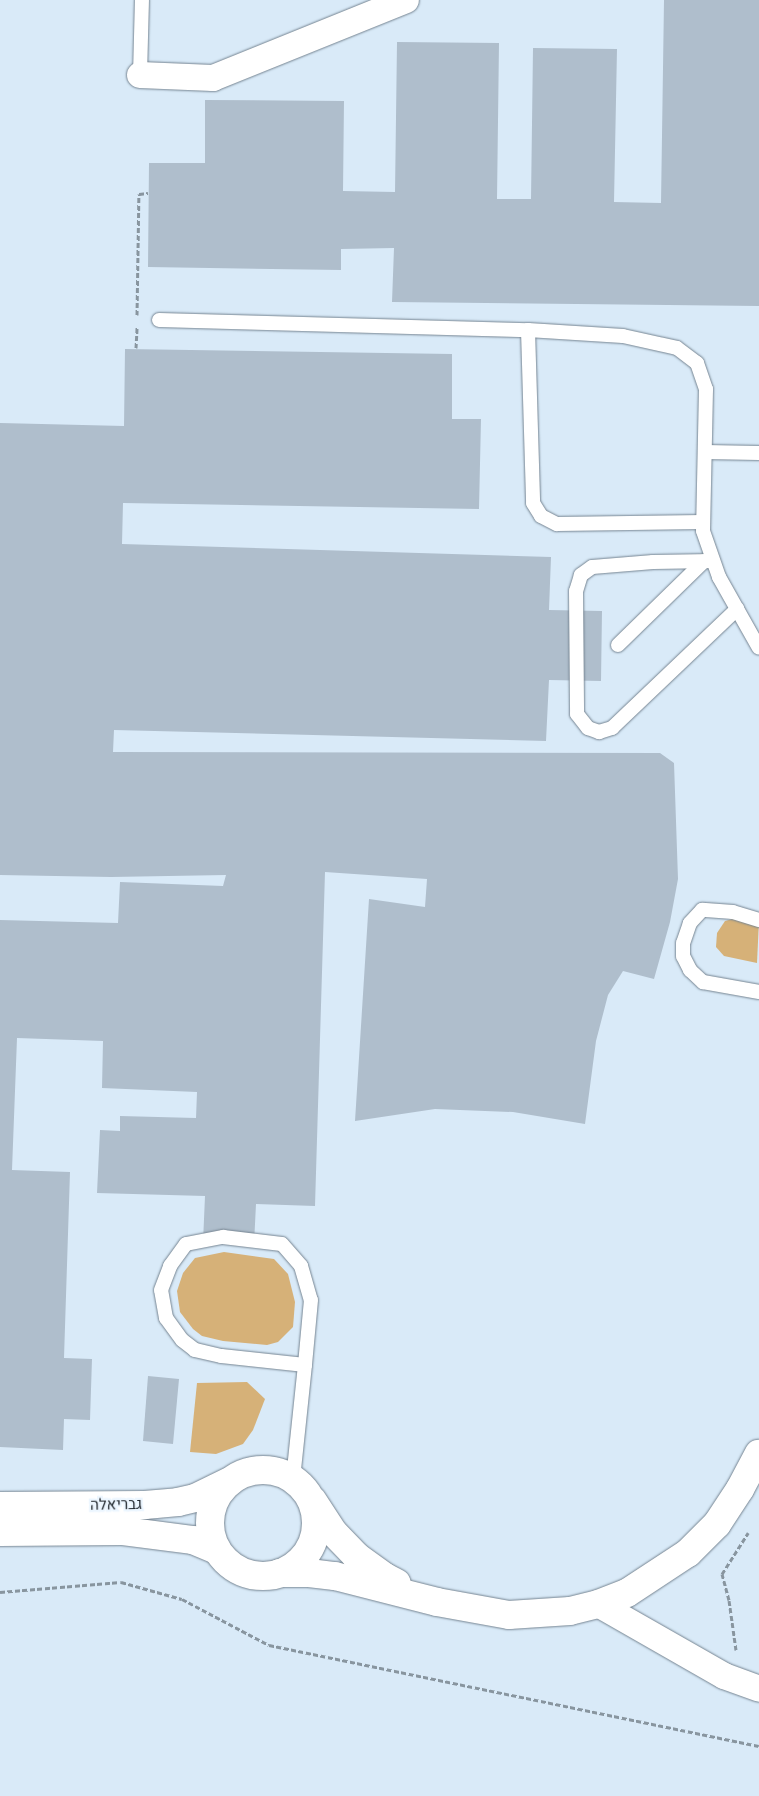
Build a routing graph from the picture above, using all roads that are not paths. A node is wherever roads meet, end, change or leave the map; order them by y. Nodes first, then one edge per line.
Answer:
1 (142, 0) edge
2 (406, 0) edge
3 (140, 75) joint
4 (159, 320) dead end
5 (528, 330) junction
6 (704, 452) junction
7 (759, 453) edge
8 (703, 522) junction
9 (708, 561) junction
10 (737, 609) junction
11 (618, 645) dead end
12 (759, 648) edge
13 (759, 920) edge
14 (759, 992) edge
15 (304, 1365) junction
16 (759, 1454) edge
17 (228, 1482) junction
18 (300, 1485) junction
19 (0, 1506) edge
20 (0, 1532) edge
21 (217, 1550) junction
22 (280, 1573) junction
23 (437, 1602) junction
24 (598, 1604) junction
25 (751, 1686) edge

1 - 3 lane
2 - 3 street
4 - 5 lane
5 - 6 lane
5 - 8 lane
6 - 7 lane
6 - 8 lane
8 - 9 lane
9 - 10 lane
9 - 10 lane
9 - 11 lane
10 - 12 lane
13 - 14 lane
15 - 15 lane
15 - 18 lane
16 - 24 street
17 - 18 street
17 - 19 street, גבריאלה
17 - 21 street
18 - 22 street
18 - 23 street
20 - 21 street, גבריאלה
21 - 22 street
22 - 23 street
23 - 24 street
24 - 25 street

